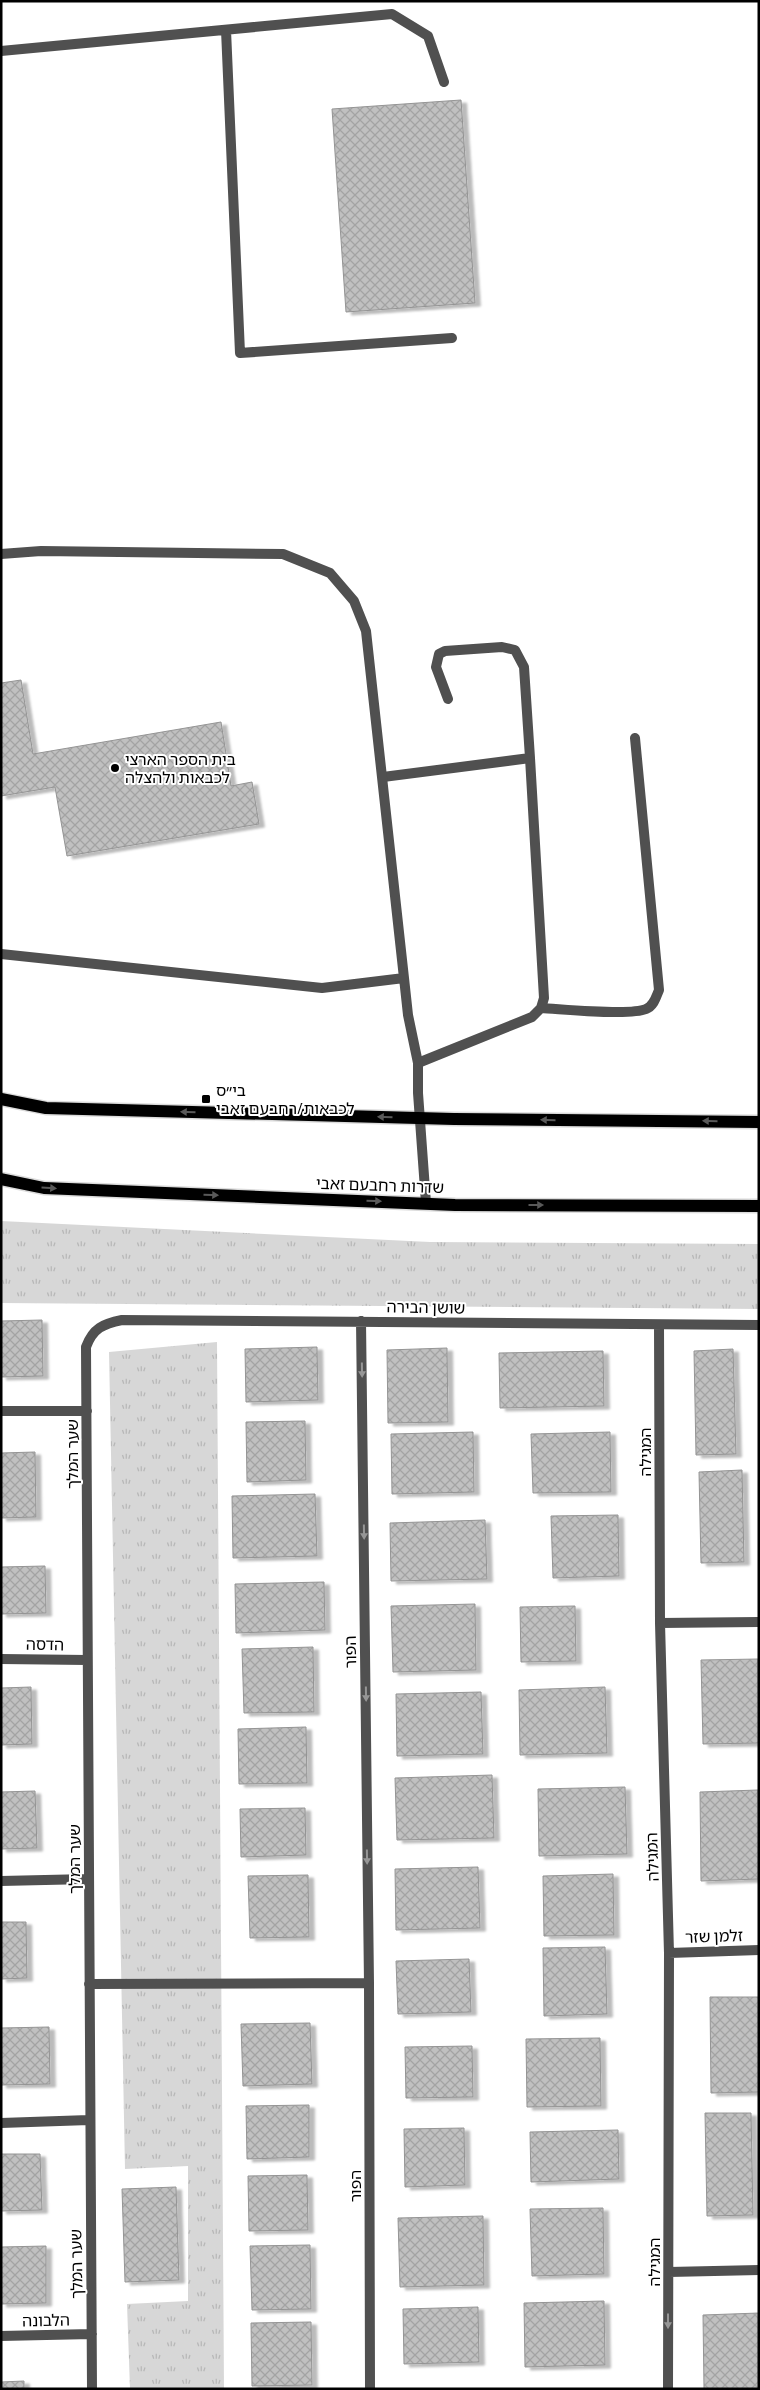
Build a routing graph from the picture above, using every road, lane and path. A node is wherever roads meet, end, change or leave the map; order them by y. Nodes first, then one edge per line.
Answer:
1 (226, 30) junction
2 (1, 51) edge
3 (444, 82) dead end
4 (452, 338) dead end
5 (1, 554) edge
6 (448, 699) dead end
7 (635, 738) dead end
8 (530, 758) junction
9 (382, 777) junction
10 (1, 954) edge
11 (404, 978) junction
12 (540, 1008) junction
13 (418, 1063) junction
14 (1, 1099) edge
15 (421, 1118) junction
16 (759, 1122) edge
17 (1, 1179) edge
18 (426, 1203) junction
19 (759, 1206) edge
20 (361, 1321) junction
21 (659, 1325) junction
22 (759, 1325) edge
23 (94, 1330) joint
24 (1, 1411) edge
25 (87, 1411) junction
26 (759, 1622) edge
27 (660, 1623) junction
28 (1, 1659) edge
29 (88, 1660) junction
30 (89, 1879) junction
31 (1, 1882) edge
32 (759, 1950) edge
33 (669, 1953) junction
34 (369, 1983) junction
35 (89, 1984) junction
36 (89, 2120) junction
37 (1, 2123) edge
38 (759, 2270) edge
39 (668, 2272) junction
40 (92, 2334) junction
41 (1, 2336) edge
42 (92, 2389) edge
43 (370, 2389) edge
44 (668, 2389) edge

1 - 2 street
1 - 3 street
1 - 4 street
5 - 9 street
6 - 8 street
7 - 12 street
8 - 9 street
8 - 12 street
9 - 11 street
10 - 11 street
11 - 13 street
12 - 13 street
13 - 15 street
15 -> 14 main road
16 -> 15 main road
15 - 18 street
17 -> 18 main road, שדרות רחבעם זאבי
18 -> 19 main road, שדרות רחבעם זאבי
20 - 21 street, שושן הבירה
20 - 23 street, שושן הבירה
20 -> 34 street, הפור
21 - 22 street, שושן הבירה
21 - 27 street, המגילה
23 - 25 street, שער המלך
24 - 25 street
25 - 29 street, שער המלך
26 - 27 street
27 - 33 street, המגילה
28 - 29 street, הדסה
29 - 30 street, שער המלך
30 - 31 street
30 - 35 street, שער המלך
32 - 33 street, זלמן שזר
33 - 39 street, המגילה
34 - 35 street
34 - 43 street, הפור
35 - 36 street, שער המלך
36 - 37 street
36 - 40 street, שער המלך
38 - 39 street
39 -> 44 street, המגילה
40 - 41 street, הלבונה
40 - 42 street, שער המלך

